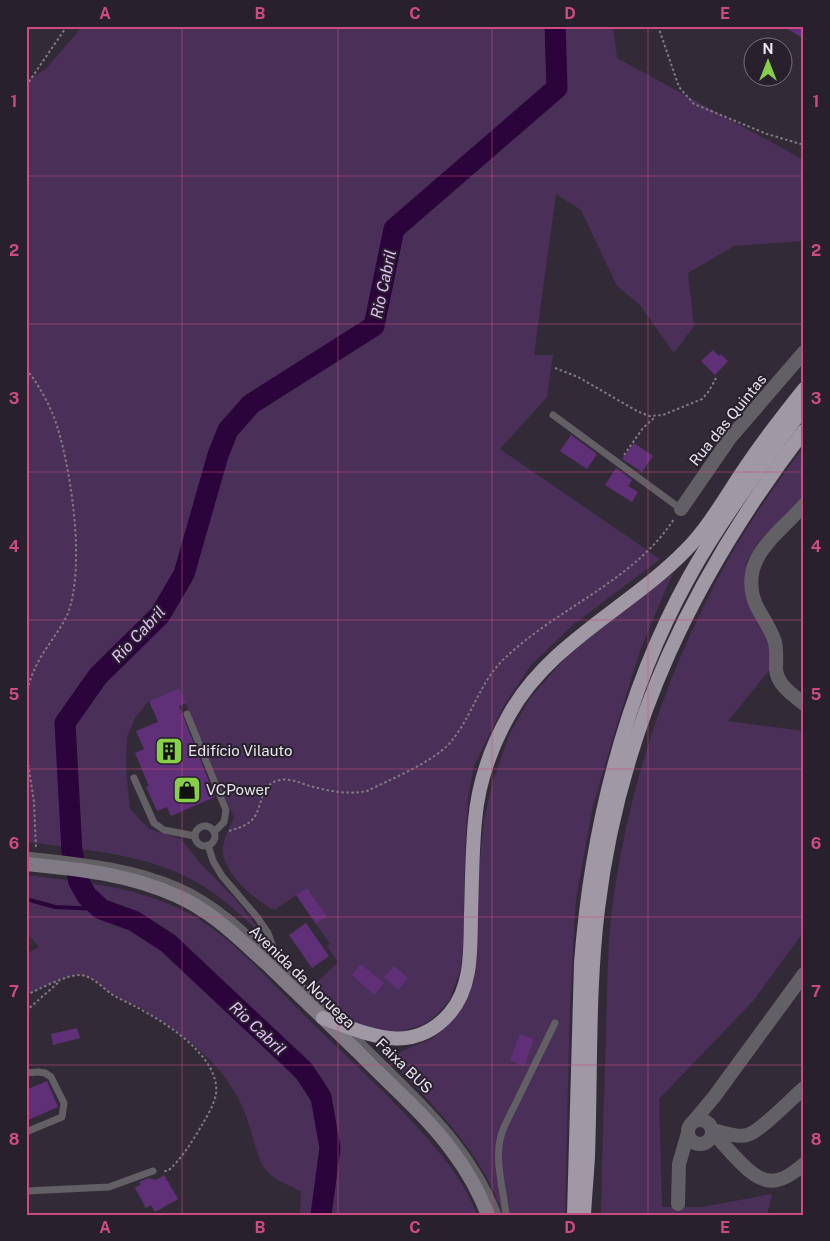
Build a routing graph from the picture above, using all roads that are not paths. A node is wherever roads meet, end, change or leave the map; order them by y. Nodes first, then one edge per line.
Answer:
1 (804, 352) edge
2 (804, 389) edge
3 (804, 407) edge
4 (553, 415) dead end
5 (804, 431) edge
6 (804, 505) edge
7 (680, 509) joint
8 (804, 704) edge
9 (187, 714) dead end
10 (134, 778) dead end
11 (214, 833) junction
12 (195, 836) junction
13 (208, 846) junction
14 (31, 860) edge
15 (95, 868) junction
16 (278, 963) junction
17 (804, 974) edge
18 (281, 977) junction
19 (323, 1018) junction
20 (555, 1023) dead end
21 (343, 1025) junction
22 (26, 1073) edge
23 (804, 1088) edge
24 (714, 1097) junction
25 (711, 1126) junction
26 (690, 1127) junction
27 (26, 1132) edge
28 (702, 1143) junction
29 (724, 1146) junction
30 (682, 1153) junction
31 (588, 1157) junction
32 (804, 1164) edge
33 (154, 1172) road end
34 (26, 1191) edge
35 (678, 1204) dead end
36 (488, 1215) edge
37 (498, 1215) edge
38 (506, 1215) edge
39 (574, 1215) edge
40 (584, 1215) edge
41 (590, 1215) edge

1 - 7 street, Rua das Quintas
2 - 21 highway
3 - 39 highway
4 - 7 lane
5 - 31 highway
6 - 8 street
9 - 11 lane
10 - 12 lane
11 - 12 lane
11 - 13 lane
12 - 13 lane
13 - 16 lane
14 - 15 main road, Avenida da Noruega
15 - 16 lane, Faixa BUS
15 - 18 main road, Avenida da Noruega
16 - 18 lane
16 - 21 lane, Faixa BUS
17 - 24 street
18 - 19 main road, Avenida da Noruega
19 - 21 highway
19 - 36 main road, Avenida da Noruega
20 - 38 lane
21 - 37 lane, Faixa BUS
22 - 27 lane
23 - 25 street
24 - 25 street
24 - 26 street
25 - 26 street
25 - 28 street
25 - 29 street
26 - 28 street
26 - 30 street
28 - 29 street
28 - 30 street
29 - 32 street
30 - 35 street
31 - 40 highway
31 - 41 highway
33 - 34 lane

